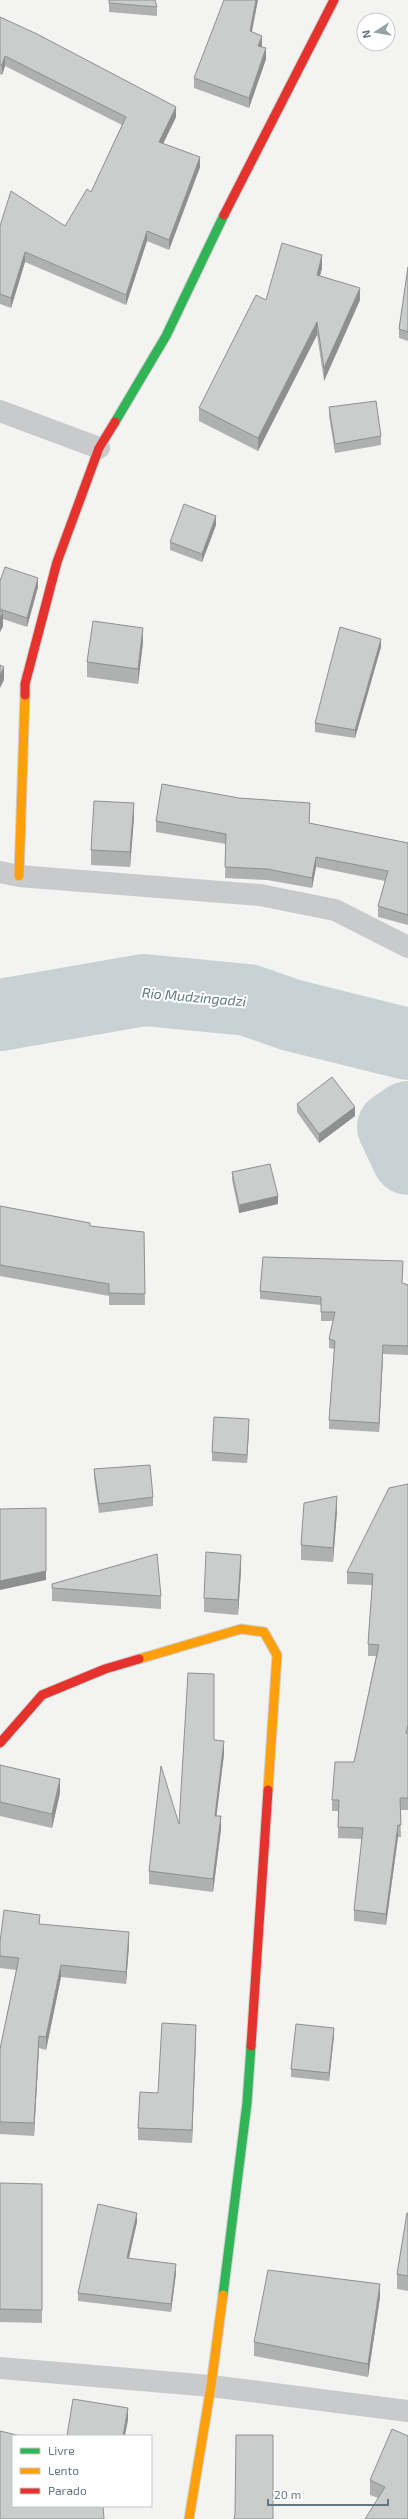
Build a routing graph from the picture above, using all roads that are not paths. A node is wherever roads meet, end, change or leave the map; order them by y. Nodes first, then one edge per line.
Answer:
1 (334, 0) edge
2 (0, 411) edge
3 (99, 448) junction
4 (9, 874) edge
5 (408, 947) edge
6 (0, 1743) edge
7 (0, 2368) edge
8 (211, 2386) junction
9 (408, 2411) edge
10 (189, 2519) edge

1 - 3 street
2 - 3 street
3 - 4 street
4 - 5 street
6 - 8 street
7 - 8 street
8 - 9 street
8 - 10 street

